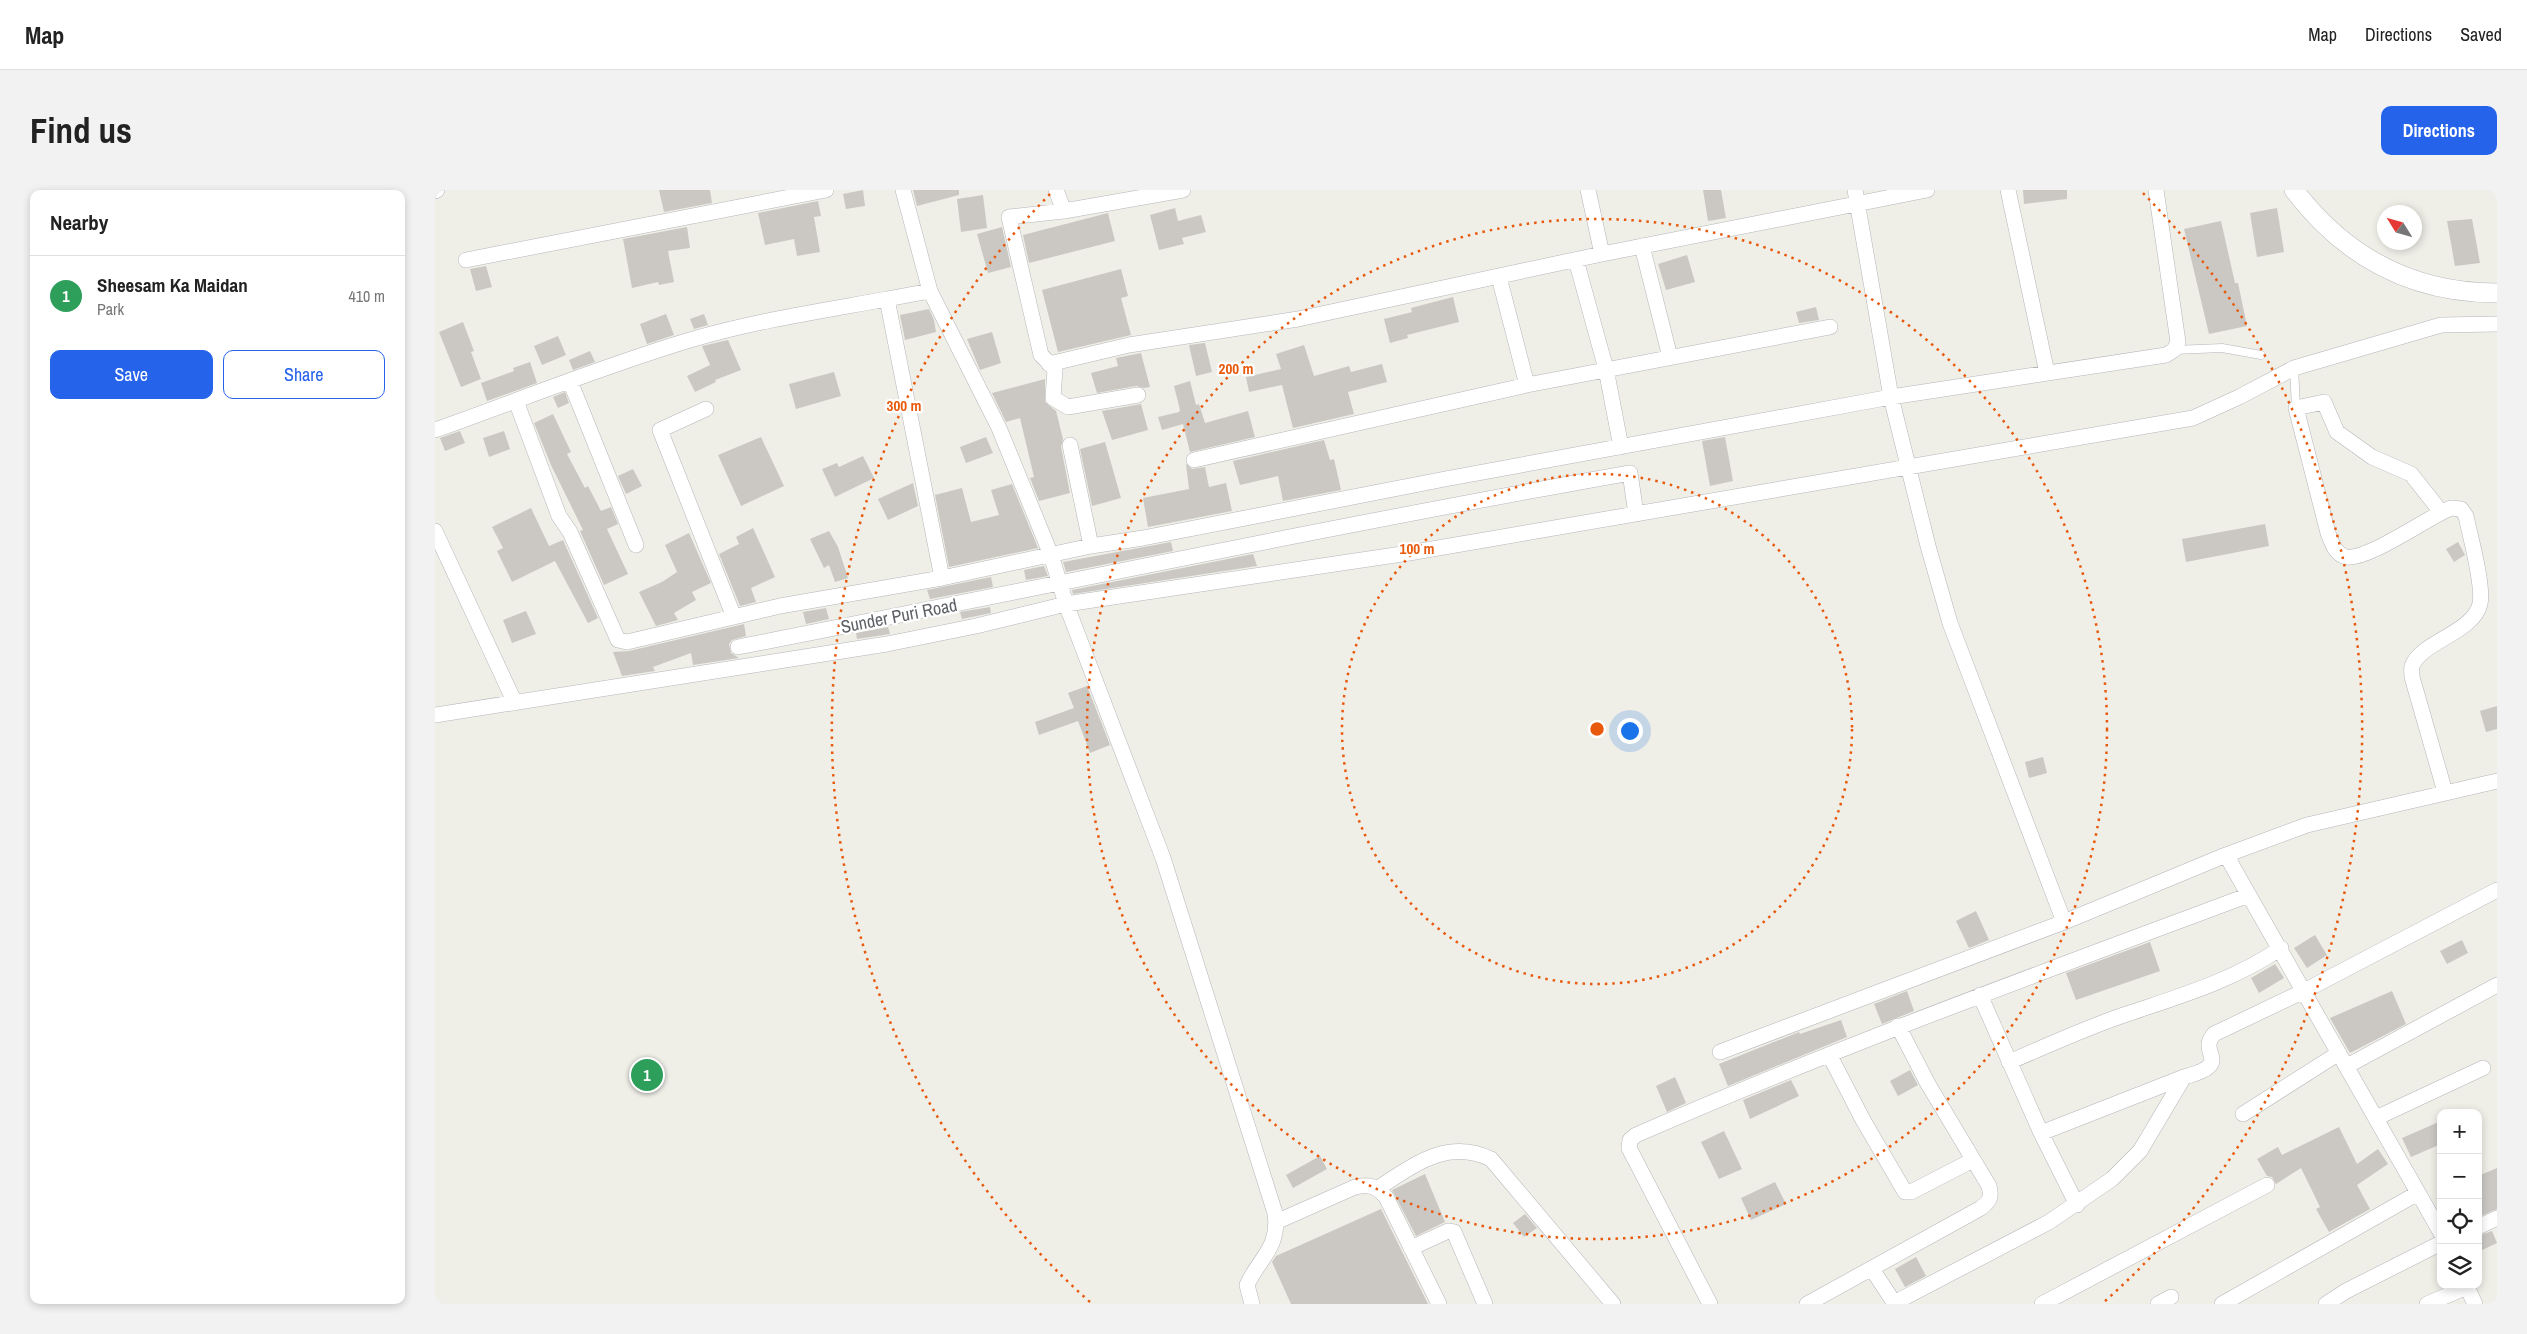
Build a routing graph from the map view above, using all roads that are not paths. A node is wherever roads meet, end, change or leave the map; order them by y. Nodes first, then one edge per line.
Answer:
1 (826, 190) edge
2 (903, 190) edge
3 (1056, 190) edge
4 (1183, 190) edge
5 (1588, 190) edge
6 (1927, 190) edge
7 (2008, 190) edge
8 (2156, 190) edge
9 (2294, 190) edge
10 (1135, 194) edge
11 (1856, 197) edge
12 (1064, 211) junction
13 (1642, 246) junction
14 (1602, 254) junction
15 (466, 260) dead end
16 (1576, 260) junction
17 (1499, 277) junction
18 (930, 291) junction
19 (2497, 293) edge
20 (887, 298) junction
21 (2497, 324) edge
22 (1830, 327) dead end
23 (2174, 350) junction
24 (2261, 355) dead end
25 (1670, 357) junction
26 (1049, 364) junction
27 (2294, 368) junction
28 (1606, 369) junction
29 (2047, 373) junction
30 (570, 381) junction
31 (1527, 385) junction
32 (1138, 395) dead end
33 (1891, 397) junction
34 (516, 401) junction
35 (2296, 408) junction
36 (706, 409) dead end
37 (435, 430) edge
38 (1070, 445) dead end
39 (1623, 446) junction
40 (1193, 460) dead end
41 (1907, 466) junction
42 (1630, 473) junction
43 (2441, 512) junction
44 (1636, 514) junction
45 (435, 531) edge
46 (636, 545) dead end
47 (1091, 546) junction
48 (1051, 555) junction
49 (942, 578) junction
50 (1060, 584) junction
51 (1066, 604) junction
52 (734, 617) junction
53 (737, 647) dead end
54 (515, 703) junction
55 (435, 715) edge
56 (2497, 779) edge
57 (2445, 792) junction
58 (2226, 855) junction
59 (2497, 890) edge
60 (2249, 895) junction
61 (2064, 922) junction
62 (2281, 948) junction
63 (2304, 991) junction
64 (2495, 991) edge
65 (1980, 995) junction
66 (1898, 1026) junction
67 (1720, 1052) dead end
68 (1830, 1056) junction
69 (2343, 1059) junction
70 (2009, 1062) junction
71 (2483, 1068) dead end
72 (2184, 1077) junction
73 (2243, 1114) dead end
74 (2377, 1118) junction
75 (2041, 1133) junction
76 (1973, 1160) junction
77 (2267, 1185) dead end
78 (1378, 1188) junction
79 (2418, 1193) junction
80 (2077, 1205) junction
81 (2497, 1218) edge
82 (1276, 1222) junction
83 (2482, 1225) edge
84 (2437, 1226) edge
85 (2439, 1244) edge
86 (1411, 1248) junction
87 (1872, 1268) junction
88 (2460, 1289) edge
89 (2468, 1289) edge
90 (1894, 1303) edge
91 (1252, 1304) edge
92 (1439, 1304) edge
93 (1485, 1304) edge
94 (1613, 1304) edge
95 (1709, 1304) edge
96 (1807, 1304) edge
97 (2042, 1304) edge
98 (2222, 1304) edge
99 (2326, 1304) edge
100 (2427, 1304) edge
101 (2475, 1304) edge

1 - 15 street
2 - 18 street
3 - 12 street
4 - 10 street
5 - 14 street
6 - 11 street
7 - 29 street
8 - 23 street
9 - 19 street
10 - 12 street
11 - 13 street
11 - 33 street
12 - 26 street
13 - 14 street
13 - 25 street
14 - 16 street
16 - 17 street
16 - 28 street
17 - 26 street
17 - 31 street
18 - 20 street
18 - 48 street
20 - 30 street
20 - 49 street
21 - 27 street
22 - 25 street
23 - 24 lane
23 - 29 street
25 - 28 street
26 - 32 street
27 - 35 lane
27 - 41 street
28 - 31 street
28 - 39 street
29 - 33 street
30 - 34 street
30 - 46 street
31 - 40 street
33 - 39 street
33 - 41 street
34 - 37 street
34 - 52 street
35 - 43 street
35 - 43 street
36 - 52 street
38 - 47 street
39 - 42 street
39 - 47 street
41 - 44 street
41 - 61 street
42 - 44 street
42 - 50 street, Sunder Puri Road
43 - 57 street
44 - 51 street
45 - 54 street
47 - 48 street
48 - 49 street
48 - 50 street
49 - 52 street
50 - 51 street
50 - 53 street, Sunder Puri Road
51 - 54 street
51 - 82 street
54 - 55 street
56 - 57 street
57 - 58 street
58 - 60 street
58 - 61 street
59 - 63 street
60 - 62 street
60 - 65 street
61 - 67 street
62 - 63 street
62 - 70 street
63 - 69 street
63 - 72 street
64 - 69 street
65 - 66 street
65 - 70 street
66 - 68 street
66 - 76 street
68 - 76 street
68 - 95 street
69 - 73 street
69 - 74 street
70 - 75 street
71 - 74 street
72 - 75 street
72 - 80 street
74 - 79 street
75 - 80 street
76 - 87 street
77 - 97 street
78 - 82 street
78 - 86 street
78 - 94 street
79 - 84 street
79 - 98 street
80 - 90 street
81 - 83 street
82 - 91 street
85 - 99 street
86 - 92 street
86 - 93 street
87 - 90 street
87 - 96 street
88 - 100 street
89 - 101 street

